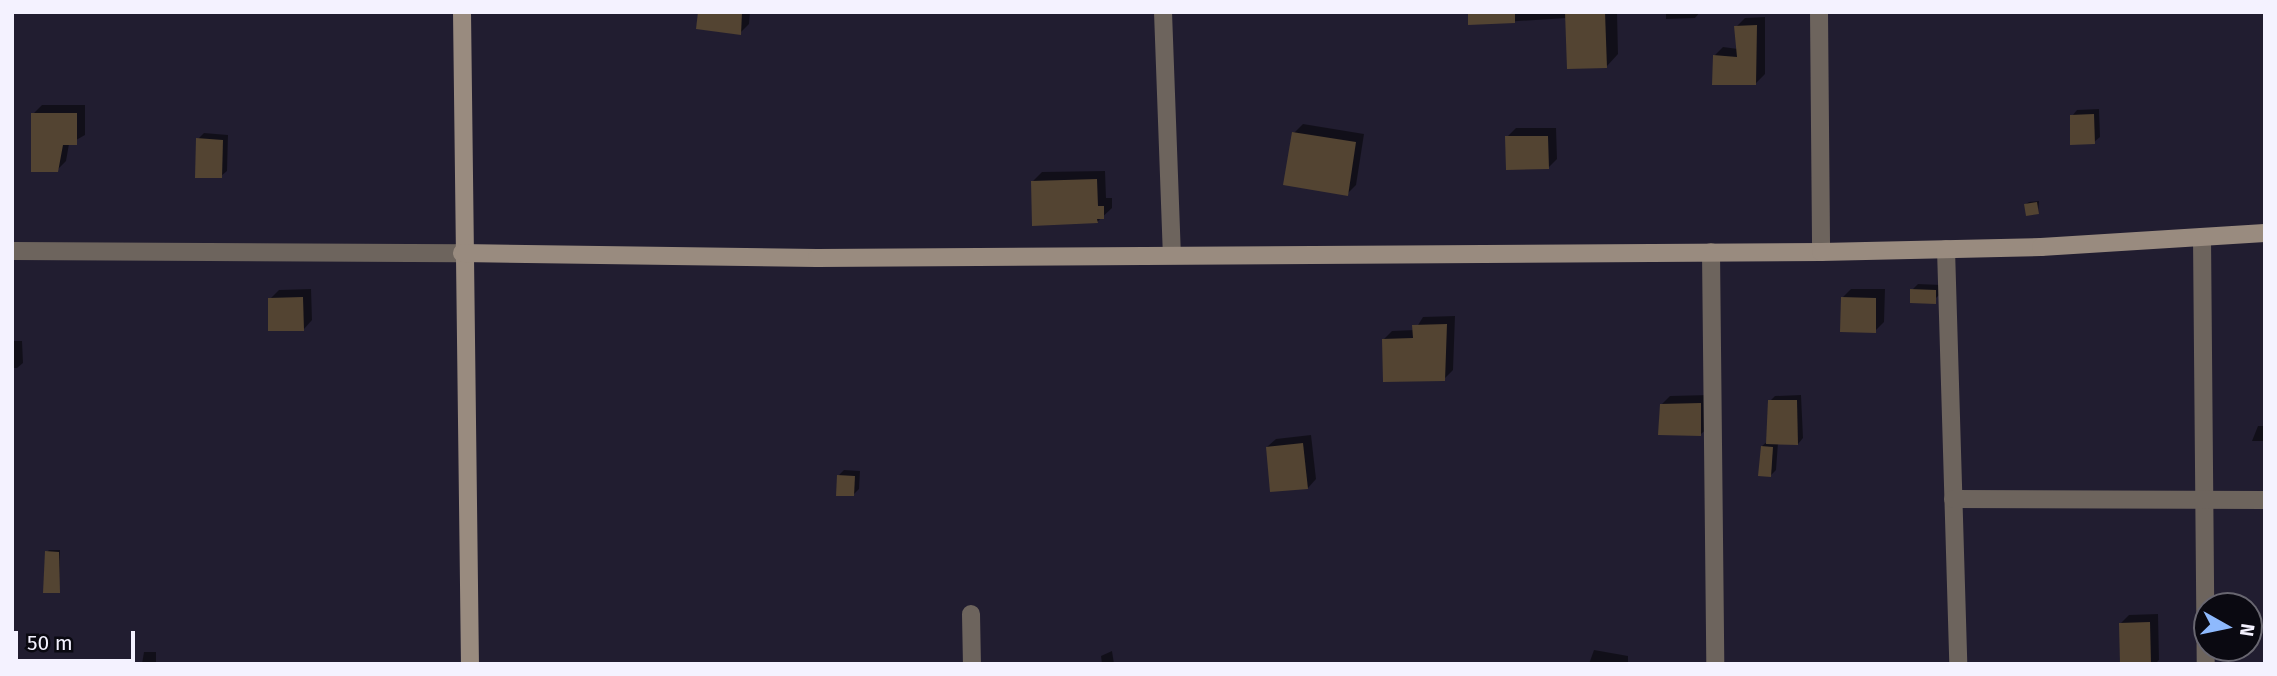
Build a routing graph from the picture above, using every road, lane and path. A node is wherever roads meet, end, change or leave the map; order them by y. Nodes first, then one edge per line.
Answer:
1 (462, 12) edge
2 (1163, 12) edge
3 (1819, 12) edge
4 (2265, 233) edge
5 (2202, 237) junction
6 (1946, 249) junction
7 (12, 251) edge
8 (1712, 252) junction
9 (1821, 252) junction
10 (462, 253) junction
11 (1171, 254) junction
12 (1953, 499) junction
13 (2204, 500) junction
14 (2265, 500) edge
15 (971, 614) dead end
16 (470, 664) edge
17 (972, 664) edge
18 (1715, 664) edge
19 (1958, 664) edge
20 (2206, 664) edge

1 - 10 street
2 - 11 street
3 - 9 street
4 - 5 street
5 - 6 street
5 - 13 street
6 - 9 street
6 - 12 street
7 - 10 street
8 - 9 street
8 - 11 street
8 - 18 street
10 - 11 street
10 - 16 street
12 - 13 street
12 - 19 street
13 - 14 street
13 - 20 street
15 - 17 street

